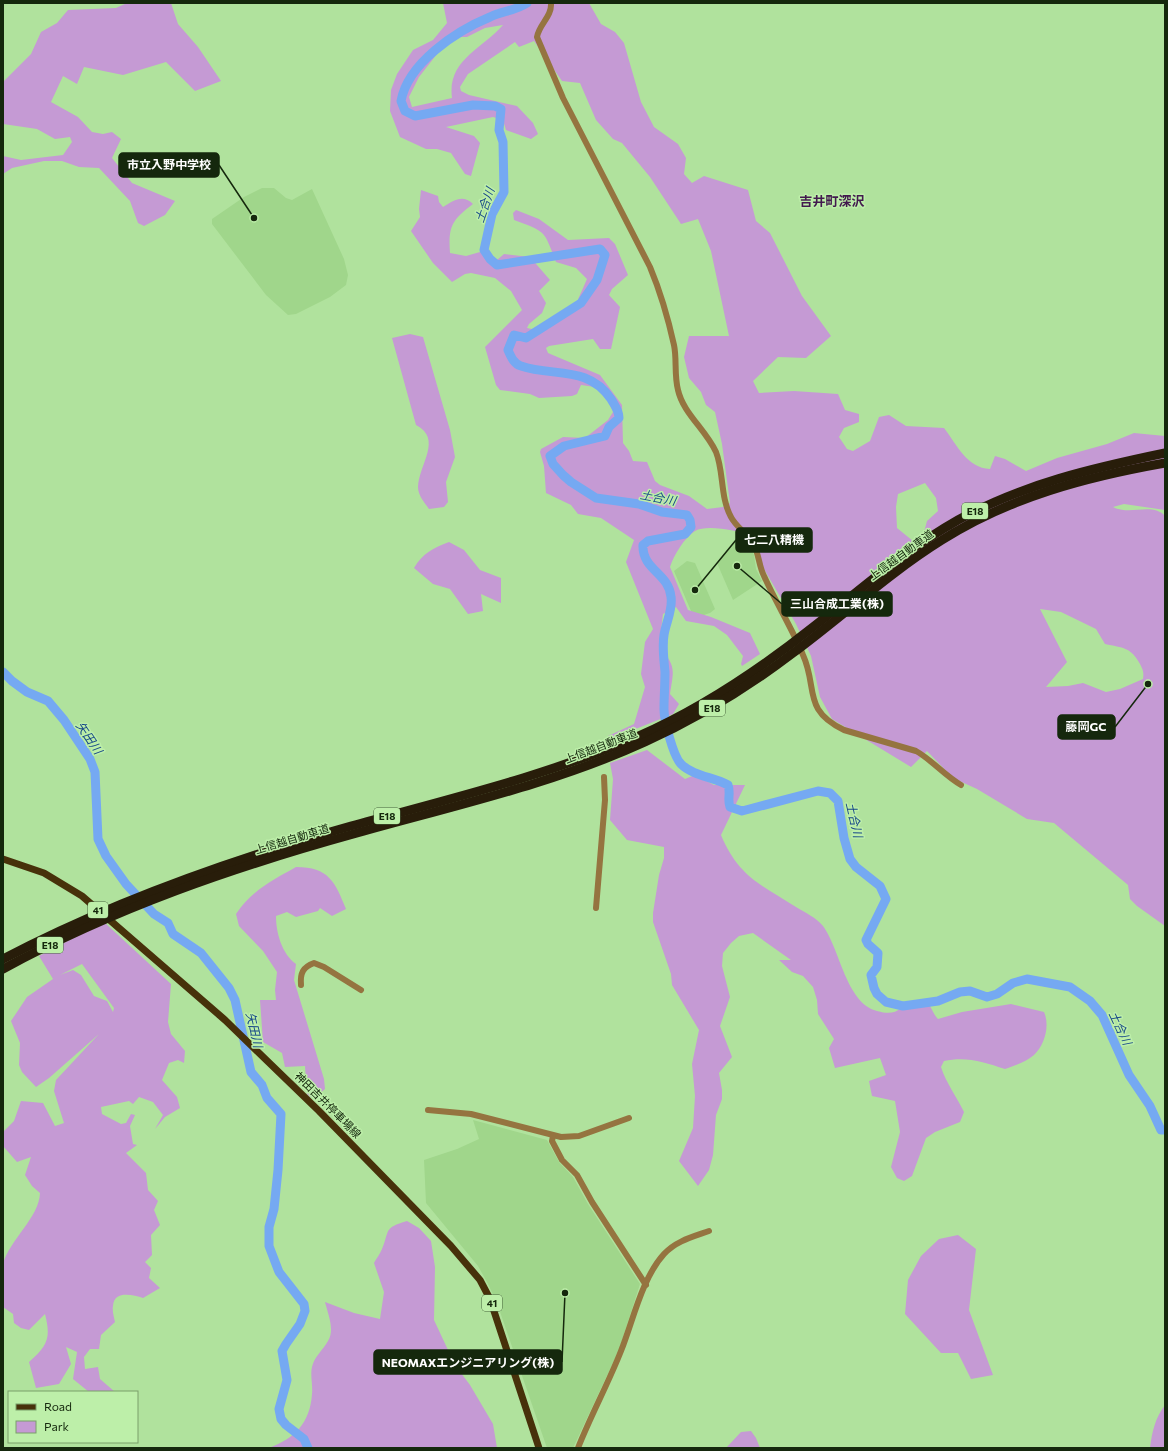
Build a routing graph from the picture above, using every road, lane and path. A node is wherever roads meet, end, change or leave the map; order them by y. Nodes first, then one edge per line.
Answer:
1 (552, 3) edge
2 (1165, 454) edge
3 (1165, 462) edge
4 (816, 631) junction
5 (604, 776) dead end
6 (961, 785) dead end
7 (3, 858) edge
8 (596, 908) dead end
9 (95, 919) junction
10 (3, 959) edge
11 (3, 969) edge
12 (301, 985) dead end
13 (361, 990) dead end
14 (428, 1110) dead end
15 (629, 1118) dead end
16 (553, 1136) junction
17 (709, 1231) dead end
18 (646, 1285) junction
19 (539, 1448) edge
20 (578, 1448) edge

1 - 6 street
2 - 4 highway, 上信越自動車道 / E18
3 - 4 highway, 上信越自動車道 / E18
4 - 9 highway, 上信越自動車道 / E18
5 - 8 street
7 - 19 main road, 神田吉井停車場線 / 41
9 - 10 highway, 上信越自動車道 / E18
9 - 11 highway, 上信越自動車道 / E18
12 - 13 street
14 - 16 street
15 - 16 street
16 - 18 street
17 - 18 street
18 - 20 street

